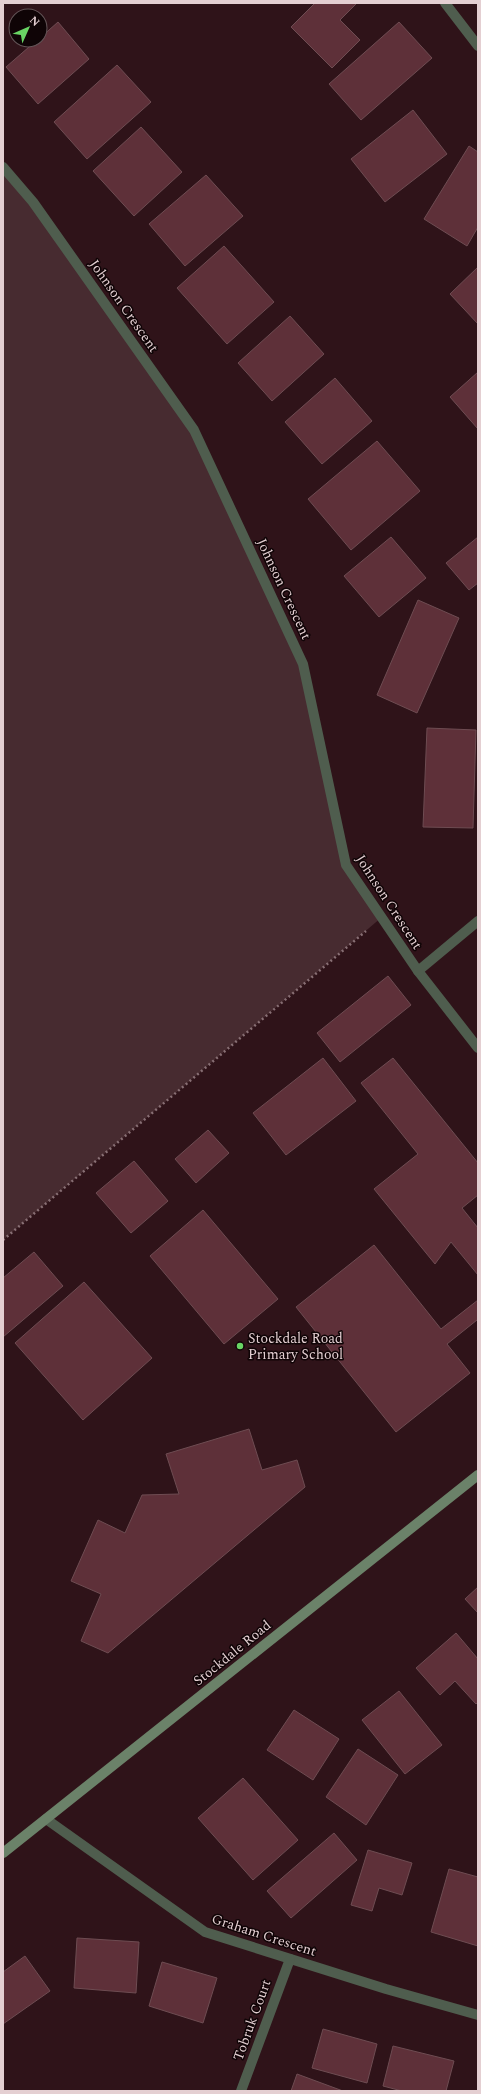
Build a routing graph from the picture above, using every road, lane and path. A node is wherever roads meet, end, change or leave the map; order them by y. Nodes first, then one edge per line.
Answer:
1 (444, 3) edge
2 (478, 46) edge
3 (3, 167) edge
4 (382, 917) junction
5 (478, 921) edge
6 (418, 971) junction
7 (478, 1048) edge
8 (3, 1240) edge
9 (478, 1475) edge
10 (46, 1819) junction
11 (3, 1853) edge
12 (290, 1959) junction
13 (478, 2015) edge
14 (241, 2091) edge

1 - 2 street
3 - 4 street, Johnson Crescent
4 - 6 street, Johnson Crescent
4 - 8 path
5 - 6 street
6 - 7 street, Johnson Crescent
9 - 10 street, Stockdale Road
10 - 11 street, Stockdale Road
10 - 12 street, Graham Crescent
12 - 13 street, Graham Crescent
12 - 14 street, Tobruk Court

